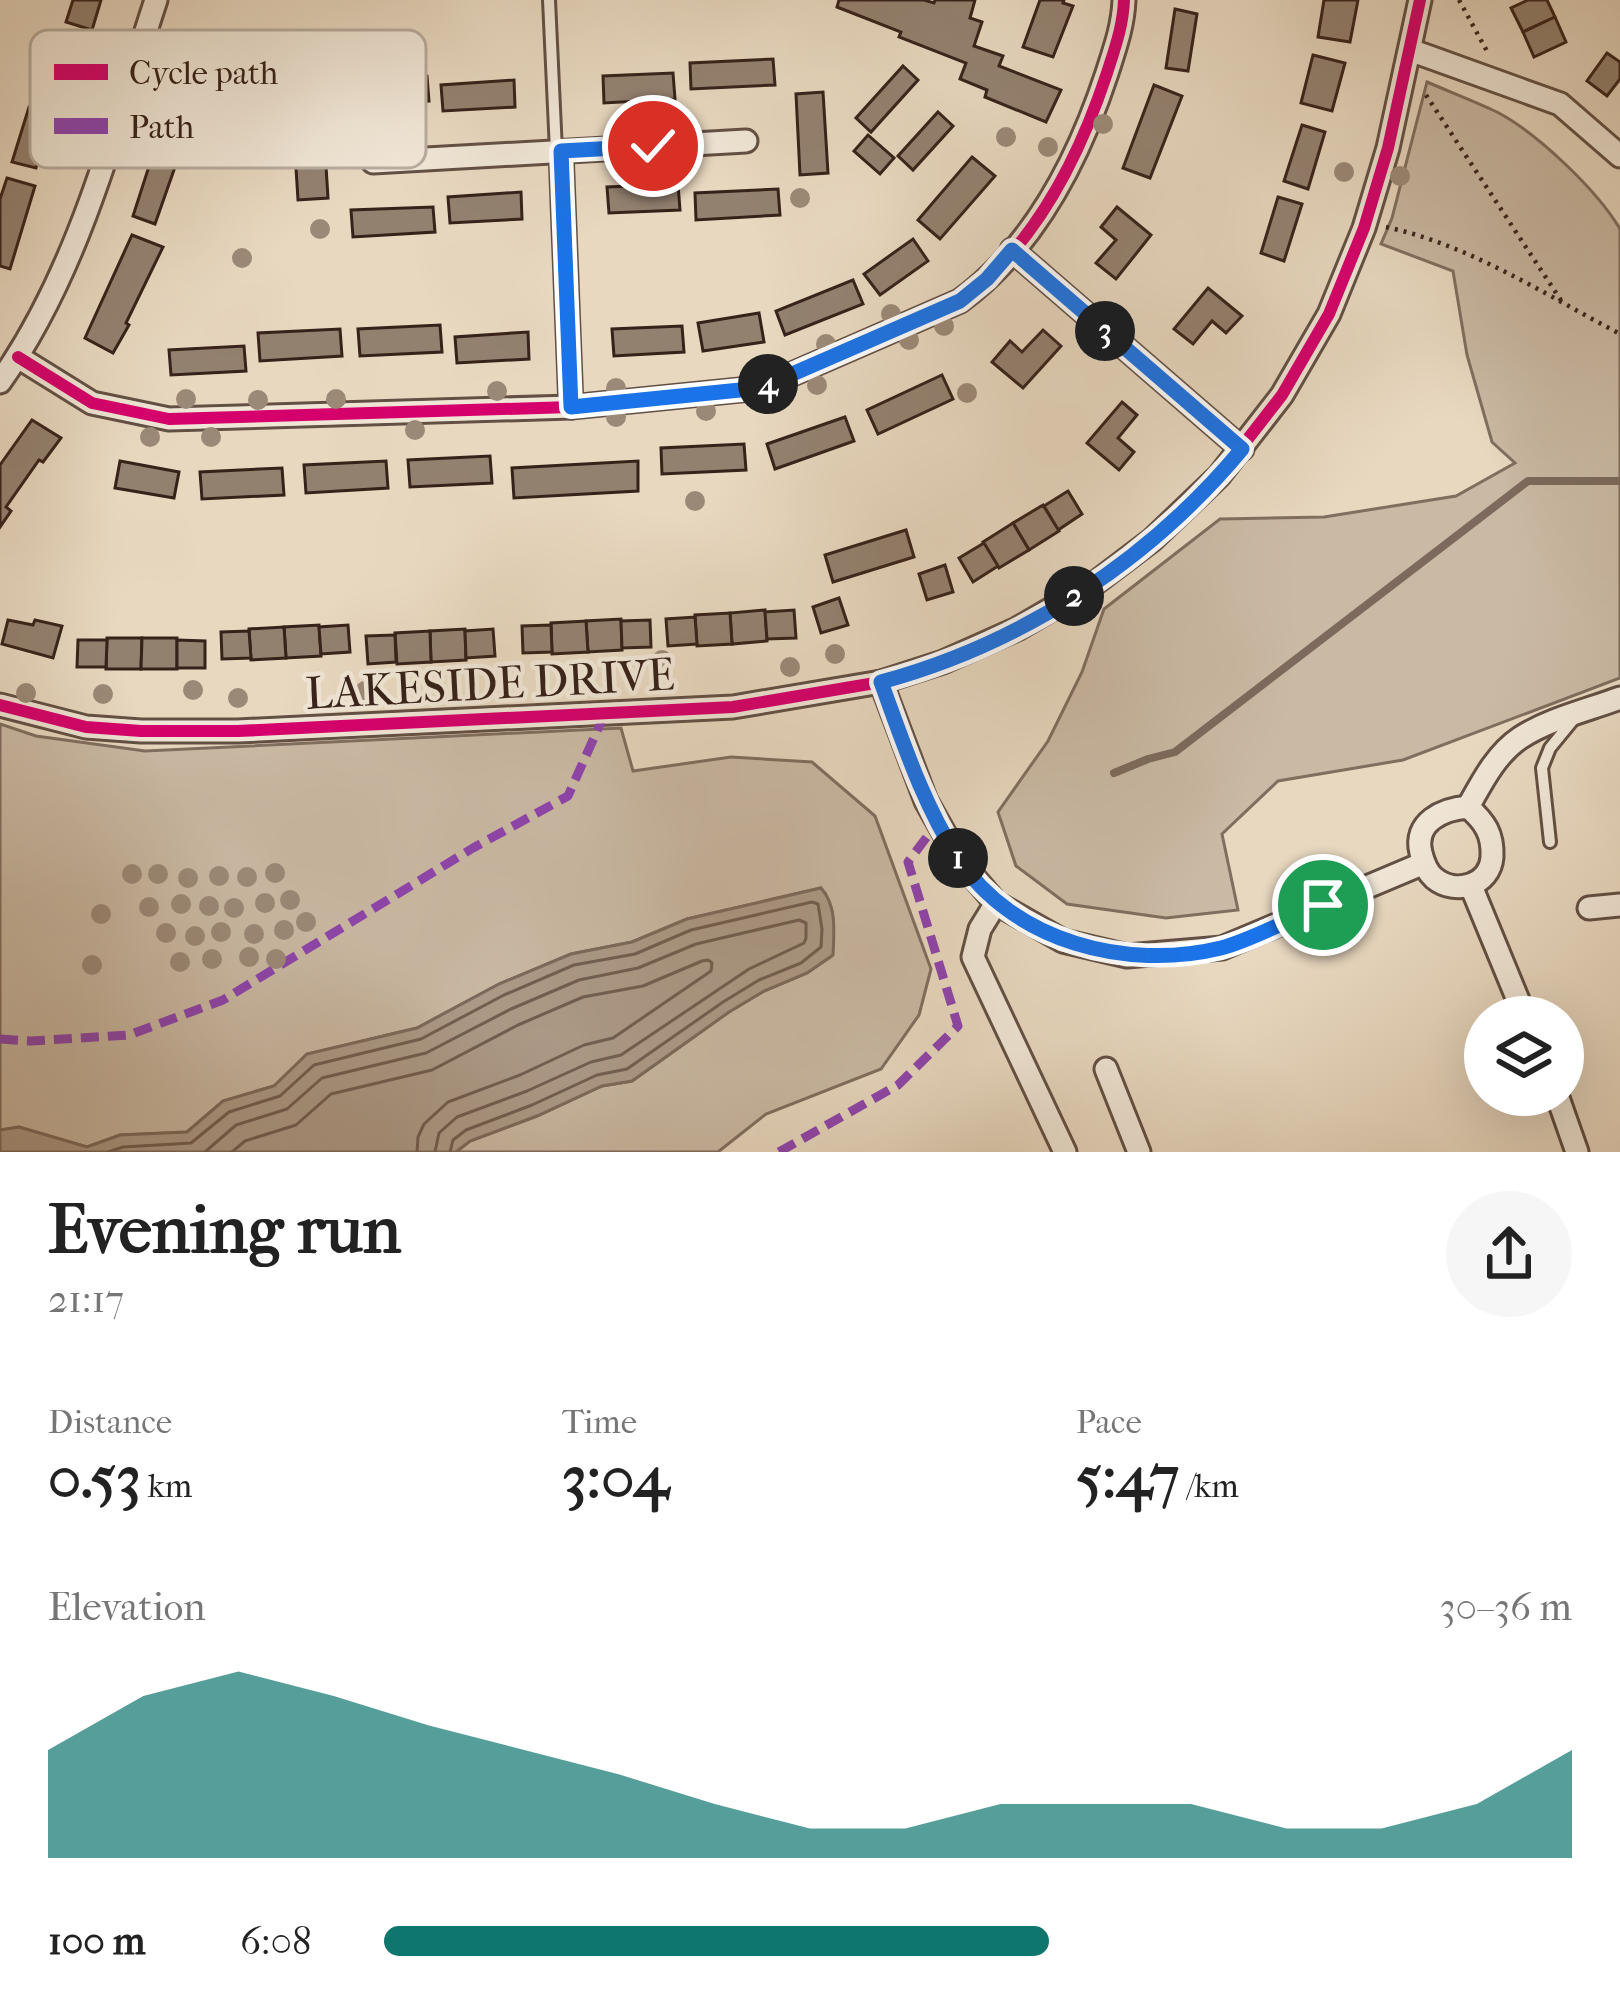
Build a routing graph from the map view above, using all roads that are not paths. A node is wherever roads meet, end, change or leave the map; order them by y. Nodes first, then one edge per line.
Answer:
1 (156, 0) edge
2 (549, 0) edge
3 (1124, 0) edge
4 (1420, 0) edge
5 (146, 30) edge
6 (1409, 57) junction
7 (746, 141) dead end
8 (558, 151) junction
9 (1620, 156) edge
10 (426, 159) edge
11 (98, 168) edge
12 (1012, 250) junction
13 (18, 357) junction
14 (0, 382) edge
15 (571, 407) junction
16 (1242, 449) junction
17 (881, 682) junction
18 (1620, 698) edge
19 (0, 705) edge
20 (1578, 713) junction
21 (1468, 807) junction
22 (1550, 842) dead end
23 (1424, 863) junction
24 (1471, 886) junction
25 (996, 902) junction
26 (1620, 905) edge
27 (1589, 908) dead end
28 (1516, 996) edge
29 (1106, 1069) dead end
30 (1564, 1116) edge
31 (1065, 1152) edge
32 (1139, 1152) edge
33 (1576, 1152) edge

1 - 5 street
2 - 8 lane
3 - 12 street
4 - 6 street, LAKESIDE DRIVE
6 - 9 street
6 - 16 street, LAKESIDE DRIVE
7 - 8 street
8 - 10 street
8 - 15 street
11 - 13 street
12 - 15 street
12 - 16 street
13 - 14 street
13 - 15 street
16 - 17 street, LAKESIDE DRIVE
17 - 19 street, LAKESIDE DRIVE
17 - 25 street
18 - 20 street
20 - 21 street
20 - 22 lane
21 - 23 street
21 - 24 street
23 - 24 street
23 - 25 street
24 - 28 street
25 - 31 street
26 - 27 street
29 - 32 street
30 - 33 street

